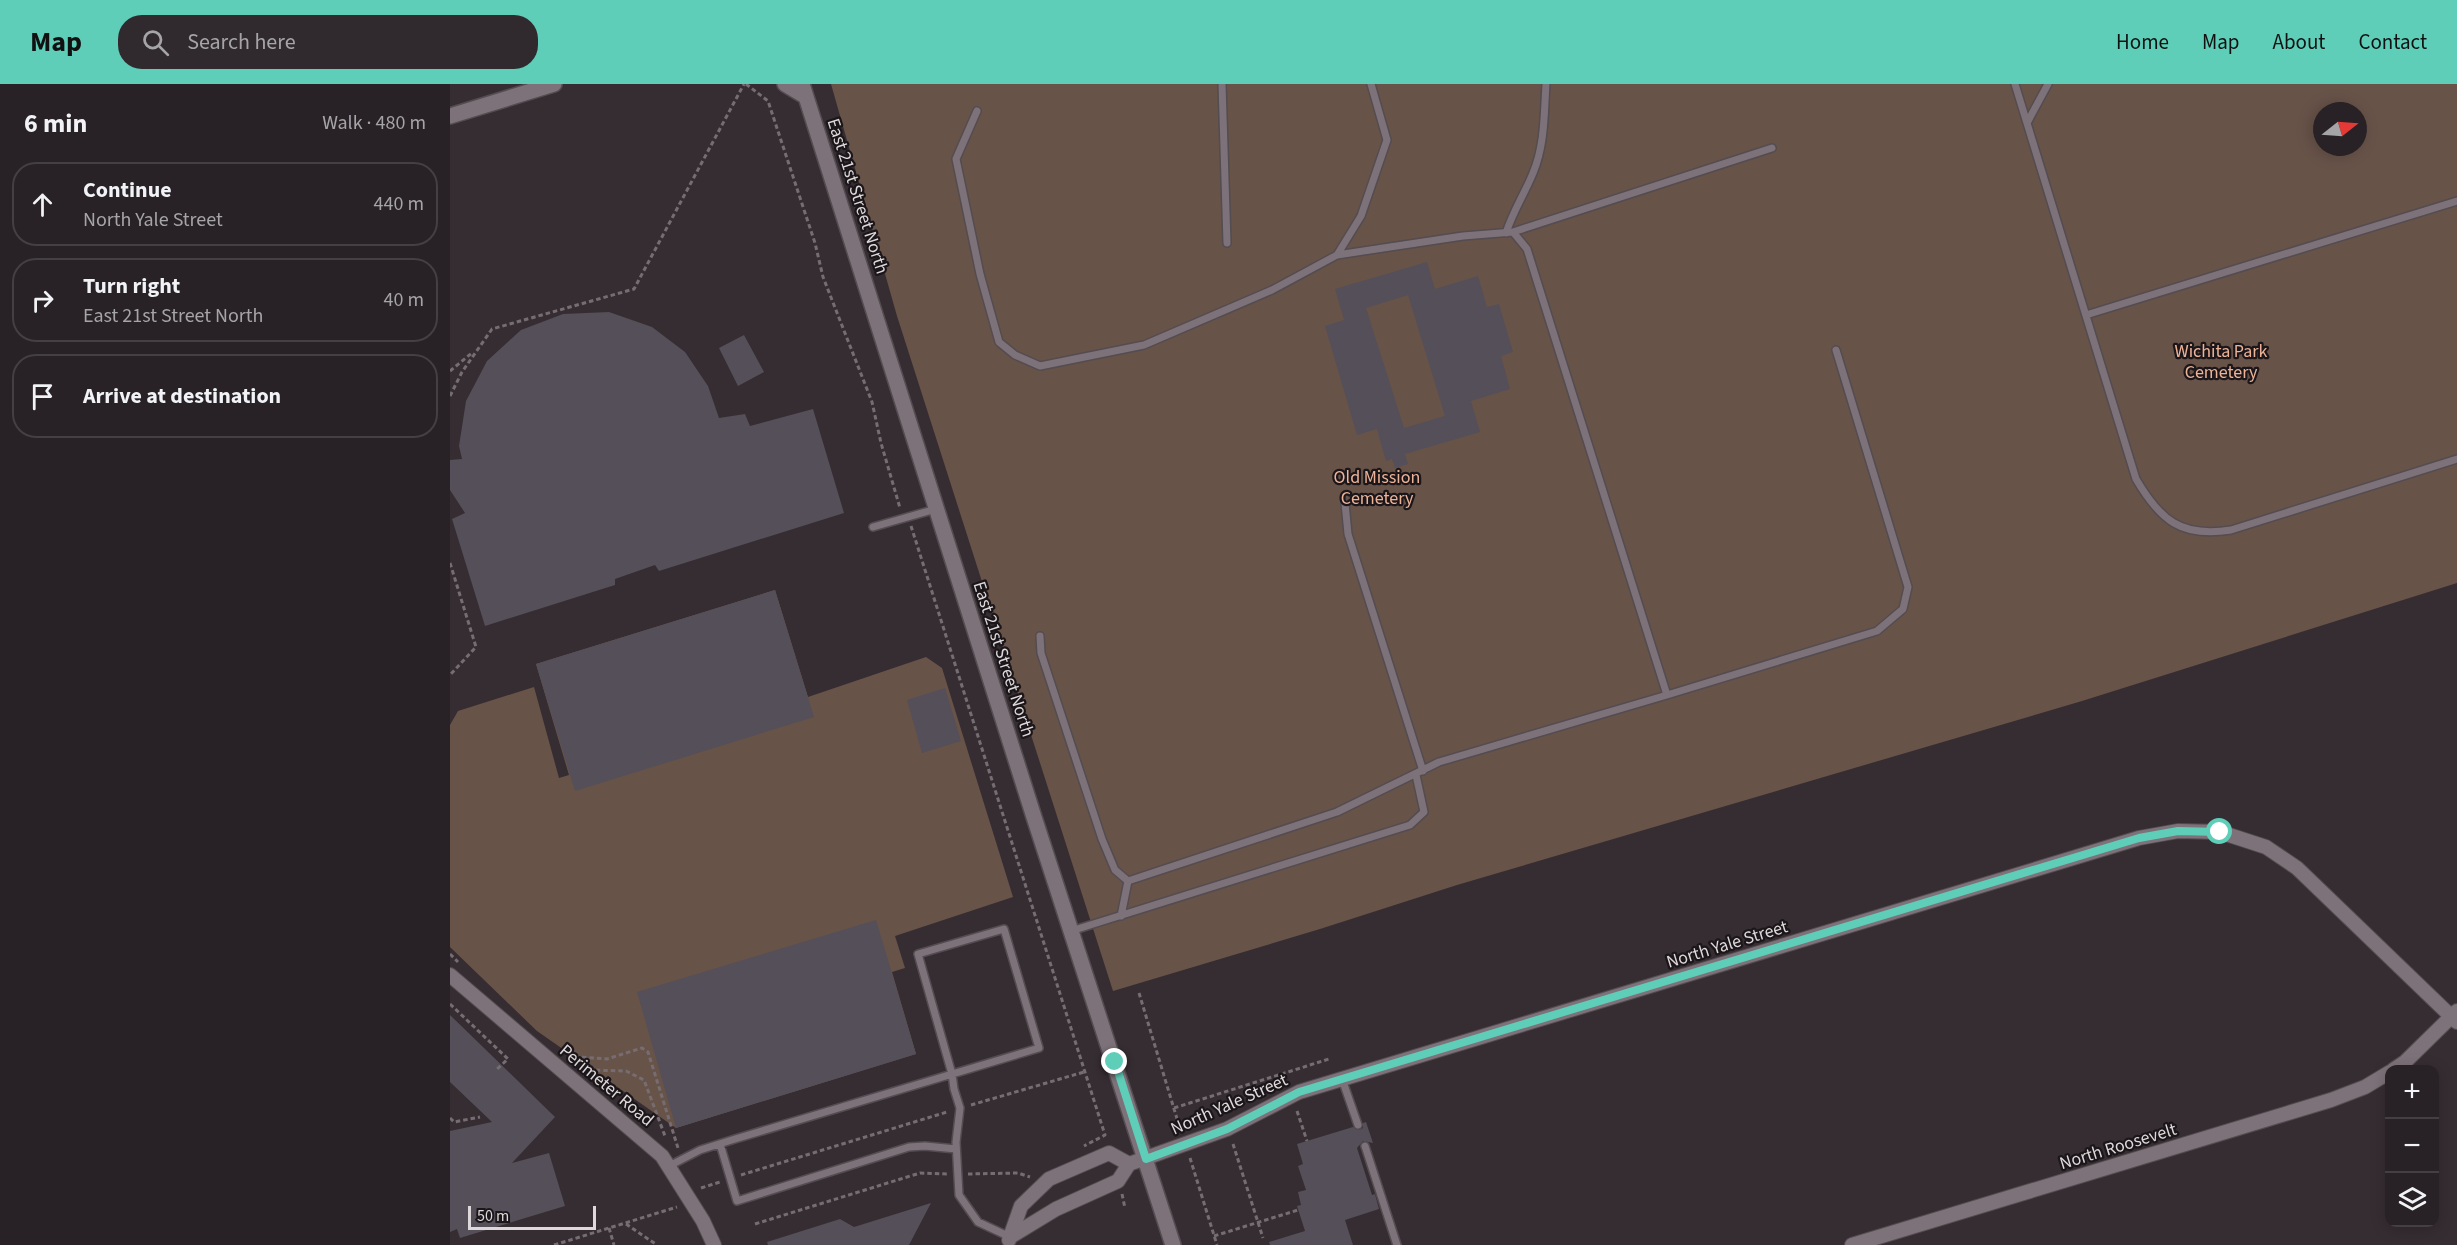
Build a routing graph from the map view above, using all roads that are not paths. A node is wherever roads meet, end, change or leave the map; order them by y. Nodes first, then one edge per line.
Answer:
1 (785, 84) edge
2 (1222, 84) edge
3 (1371, 84) edge
4 (1546, 84) edge
5 (2015, 84) edge
6 (2048, 84) edge
7 (547, 85) edge
8 (804, 90) edge
9 (976, 111) dead end
10 (450, 116) edge
11 (2026, 123) junction
12 (1772, 148) dead end
13 (2457, 201) edge
14 (1510, 233) junction
15 (1227, 243) dead end
16 (1337, 255) junction
17 (2086, 315) junction
18 (1836, 350) dead end
19 (2457, 459) edge
20 (1344, 503) dead end
21 (936, 509) junction
22 (873, 527) dead end
23 (1040, 636) dead end
24 (1667, 694) junction
25 (1419, 773) junction
26 (1128, 881) junction
27 (1121, 916) junction
28 (1071, 931) junction
29 (450, 975) edge
30 (2455, 1016) edge
31 (2400, 1065) edge
32 (952, 1074) junction
33 (2385, 1075) edge
34 (1342, 1079) junction
35 (1358, 1125) dead end
36 (720, 1144) junction
37 (1365, 1146) dead end
38 (956, 1149) junction
39 (1146, 1159) junction
40 (1129, 1164) junction
41 (669, 1166) junction
42 (1009, 1241) edge
43 (714, 1245) edge
44 (1173, 1245) edge
45 (1397, 1245) edge
46 (1852, 1245) edge

1 - 8 main road
2 - 15 lane
3 - 16 lane
4 - 14 lane
5 - 11 lane
6 - 11 lane
7 - 10 main road
8 - 21 main road, East 21st Street North
9 - 16 lane
11 - 17 lane
12 - 14 lane
13 - 17 lane
14 - 16 lane
14 - 24 lane
17 - 19 lane
18 - 24 lane
20 - 25 lane
21 - 22 lane
21 - 28 main road, East 21st Street North
23 - 26 lane
24 - 25 lane
25 - 26 lane
25 - 27 lane
26 - 27 lane
27 - 28 lane
28 - 39 main road, East 21st Street North
29 - 41 street, Perimeter Road
30 - 31 street, North Roosevelt
30 - 34 street, North Yale Street
32 - 32 lane
32 - 36 lane
32 - 38 lane
33 - 46 street, North Roosevelt
34 - 35 lane
34 - 39 street, North Yale Street
36 - 38 lane
36 - 41 lane
37 - 45 lane
38 - 42 lane
39 - 40 street, North Yale Street
39 - 44 main road, East 21st Street North
40 - 42 street, North Yale Street
40 - 42 street
41 - 43 street, Perimeter Road

